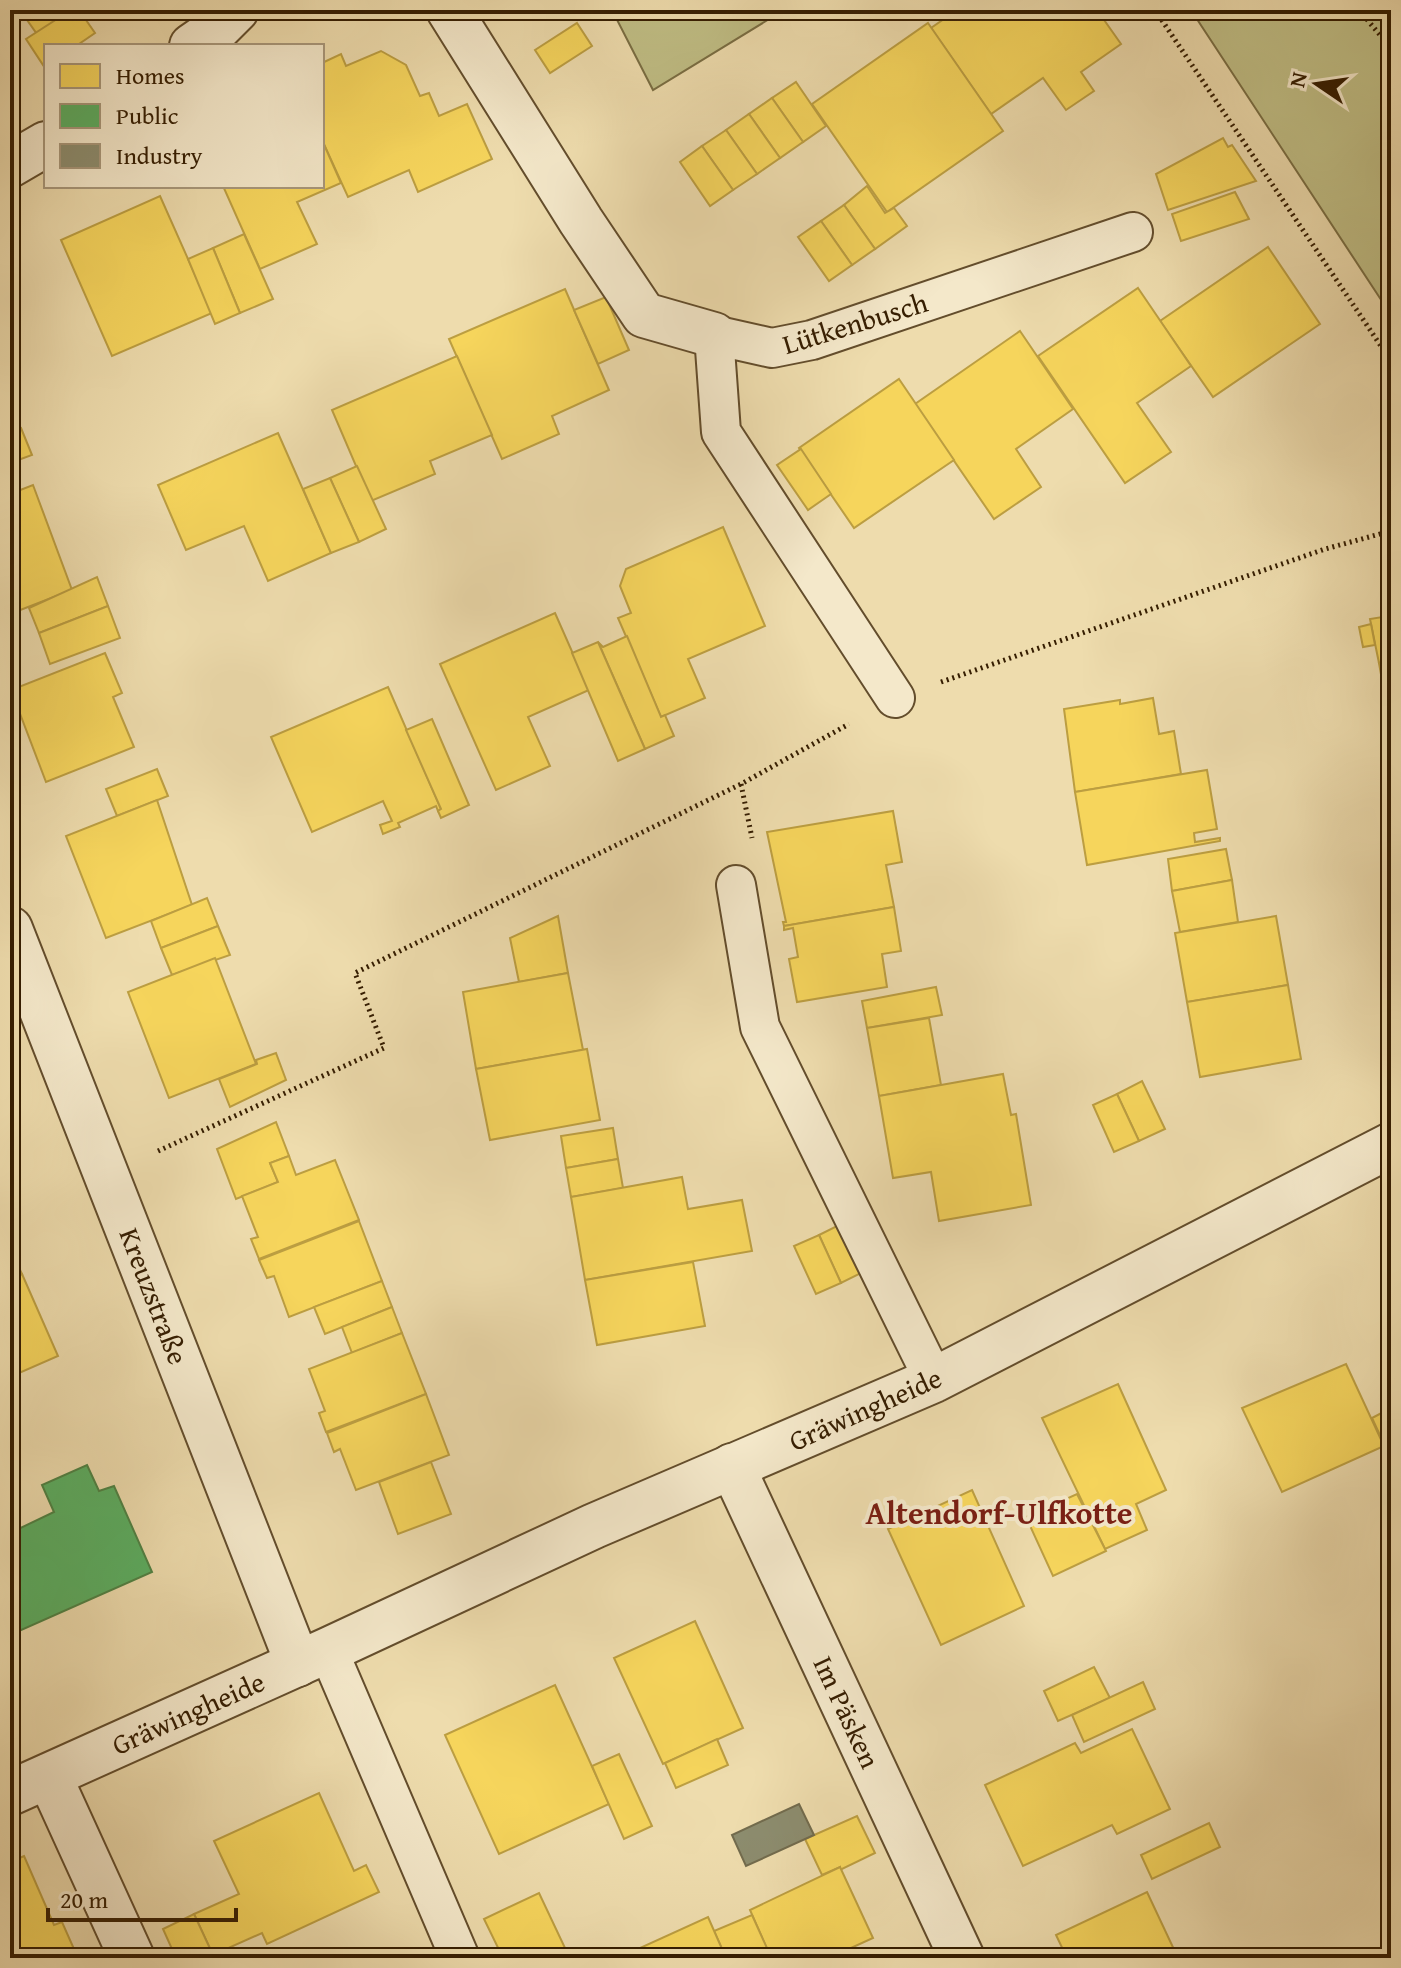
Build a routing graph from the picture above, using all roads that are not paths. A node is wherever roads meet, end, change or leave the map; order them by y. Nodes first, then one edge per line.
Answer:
1 (236, 10) edge
2 (449, 10) edge
3 (195, 44) edge
4 (44, 145) edge
5 (10, 165) edge
6 (1133, 232) dead end
7 (714, 335) junction
8 (895, 698) road end
9 (736, 885) dead end
10 (10, 929) edge
11 (1391, 1145) edge
12 (934, 1380) junction
13 (732, 1466) junction
14 (313, 1657) junction
15 (29, 1784) edge
16 (132, 1958) edge
17 (460, 1958) edge
18 (962, 1958) edge

1 - 3 street
2 - 7 street, Lütkenbusch
4 - 5 street
6 - 7 lane, Lütkenbusch
7 - 8 lane
9 - 12 lane
10 - 14 street, Kreuzstraße
11 - 12 street, Gräwingheide
12 - 13 street, Gräwingheide
13 - 14 street, Gräwingheide
13 - 18 street, Im Päsken
14 - 15 street, Gräwingheide
14 - 17 lane
15 - 16 street, Gräwingheide

